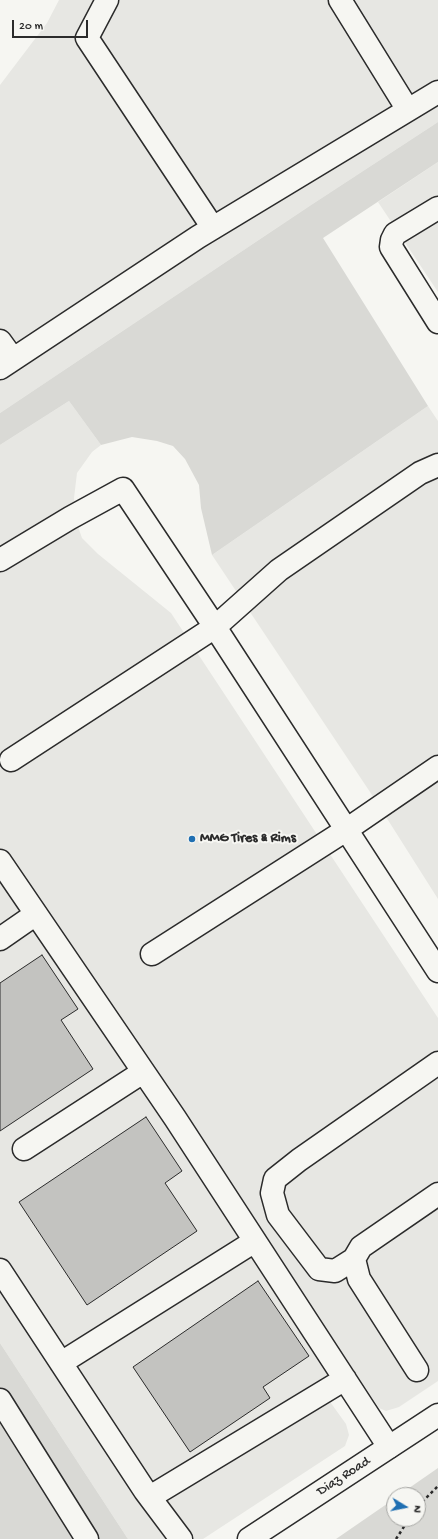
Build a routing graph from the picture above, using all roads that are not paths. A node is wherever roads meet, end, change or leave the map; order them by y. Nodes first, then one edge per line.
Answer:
1 (107, 0) edge
2 (340, 0) edge
3 (438, 92) edge
4 (408, 110) junction
5 (438, 208) edge
6 (213, 228) junction
7 (438, 322) edge
8 (0, 341) edge
9 (6, 363) edge
10 (438, 466) edge
11 (0, 560) edge
12 (215, 627) junction
13 (10, 760) dead end
14 (438, 767) edge
15 (346, 830) junction
16 (0, 861) edge
17 (36, 914) junction
18 (0, 938) edge
19 (152, 954) dead end
20 (436, 964) edge
21 (438, 1063) edge
22 (143, 1072) junction
23 (24, 1149) dead end
24 (438, 1194) edge
25 (255, 1240) junction
26 (354, 1259) junction
27 (0, 1270) edge
28 (61, 1363) junction
29 (418, 1370) dead end
30 (345, 1379) junction
31 (0, 1400) edge
32 (438, 1415) edge
33 (389, 1447) junction
34 (150, 1497) junction
35 (87, 1539) edge
36 (181, 1539) edge
37 (249, 1539) edge

1 - 6 street
2 - 4 street
3 - 4 street
4 - 6 street
5 - 7 street
6 - 9 street
8 - 9 street
10 - 12 street
11 - 12 street
12 - 13 street
12 - 15 street
14 - 15 street
15 - 19 street
15 - 20 street
16 - 17 street
17 - 18 street
17 - 22 street
21 - 26 street
22 - 23 street
22 - 25 street
24 - 26 street
25 - 28 street
25 - 30 street
26 - 29 street
27 - 28 street
28 - 34 street
30 - 33 street
30 - 34 street
31 - 35 street
32 - 33 street, Diaz Road
33 - 37 street, Diaz Road
34 - 36 street

